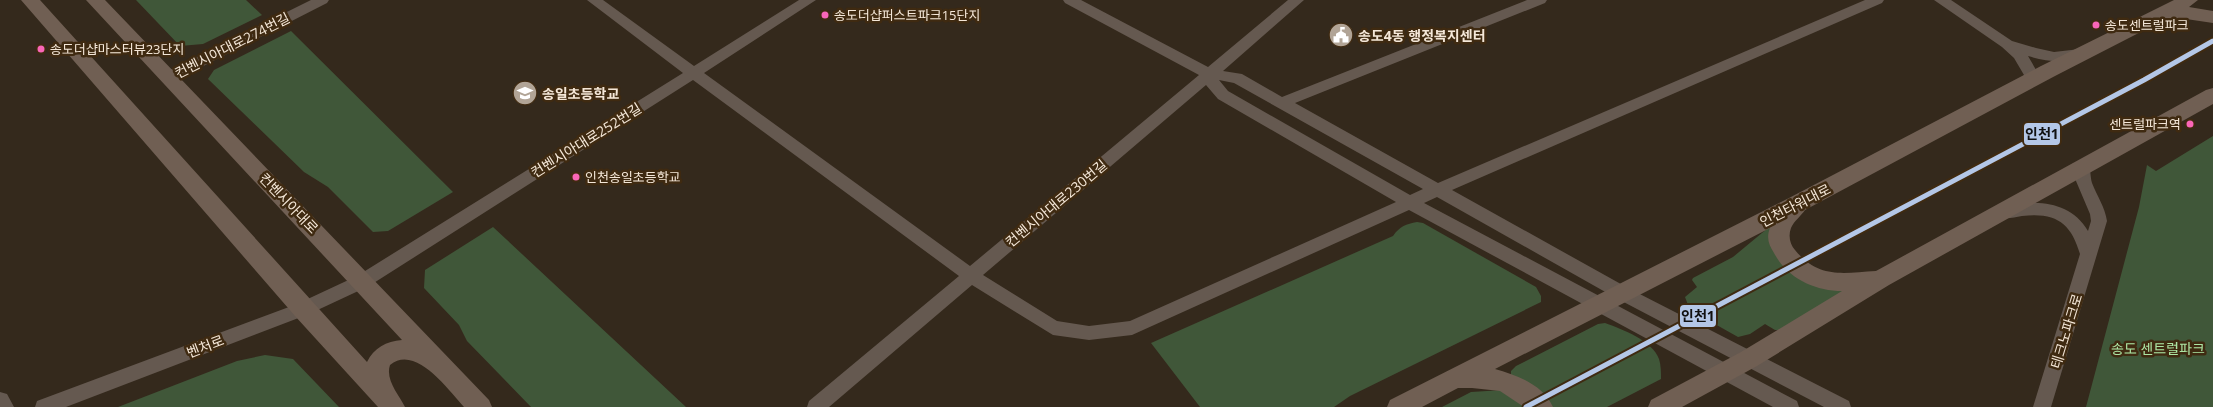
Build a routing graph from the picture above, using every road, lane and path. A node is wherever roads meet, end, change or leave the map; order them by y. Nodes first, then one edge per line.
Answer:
1 (30, 0) edge
2 (95, 0) edge
3 (322, 0) edge
4 (594, 0) edge
5 (810, 0) edge
6 (1070, 0) edge
7 (1297, 0) edge
8 (1540, 0) edge
9 (1877, 0) edge
10 (1941, 0) edge
11 (2189, 0) edge
12 (2156, 16) junction
13 (2213, 17) edge
14 (1992, 34) junction
15 (2082, 54) junction
16 (694, 73) junction
17 (1209, 74) junction
18 (169, 77) junction
19 (2027, 82) junction
20 (2213, 95) edge
21 (1281, 103) junction
22 (2082, 167) junction
23 (1437, 190) junction
24 (1411, 203) junction
25 (1797, 204) junction
26 (1998, 215) junction
27 (2089, 254) junction
28 (971, 276) junction
29 (1881, 280) junction
30 (363, 281) junction
31 (1622, 293) junction
32 (1598, 305) junction
33 (303, 309) junction
34 (1749, 359) junction
35 (439, 363) junction
36 (1724, 372) junction
37 (1450, 381) junction
38 (0, 400) edge
39 (390, 404) edge
40 (5, 407) edge
41 (44, 407) edge
42 (480, 407) edge
43 (816, 407) edge
44 (1399, 407) edge
45 (1541, 407) edge
46 (1660, 407) edge
47 (1790, 407) edge
48 (1842, 407) edge
49 (2042, 407) edge

1 - 33 main road
2 - 18 main road, 컨벤시아대로
3 - 18 street, 컨벤시아대로274번길
4 - 16 street
5 - 16 street, 컨벤시아대로252번길
6 - 17 street
7 - 17 street, 컨벤시아대로230번길
8 - 21 street
9 - 23 street
10 - 14 street
11 - 12 main road, 인천타워대로
12 - 13 main road
12 - 15 main road, 인천타워대로
14 - 15 street
14 - 19 street
15 - 19 main road, 인천타워대로
16 - 28 street
16 - 30 street, 컨벤시아대로252번길
17 - 21 street
17 - 24 street
17 - 28 street, 컨벤시아대로230번길
18 - 30 main road, 컨벤시아대로
19 - 25 main road, 인천타워대로
20 - 22 main road
21 - 23 street
22 - 26 main road
22 - 27 street, 테크노파크로
23 - 24 street
23 - 31 street
24 - 28 street
24 - 32 street
25 - 29 main road
25 - 31 main road, 인천타워대로
26 - 27 street
26 - 29 main road
27 - 49 street, 테크노파크로
28 - 43 street, 컨벤시아대로230번길
29 - 34 main road
30 - 33 street, 벤처로
30 - 35 main road, 컨벤시아대로
31 - 32 main road, 인천타워대로
31 - 34 street
32 - 36 street
32 - 37 main road, 인천타워대로
33 - 39 main road
33 - 41 street, 벤처로
34 - 36 main road
34 - 48 street
35 - 39 main road
35 - 42 main road, 컨벤시아대로
36 - 46 main road
36 - 47 street
37 - 44 main road, 인천타워대로
37 - 45 main road
38 - 40 street

